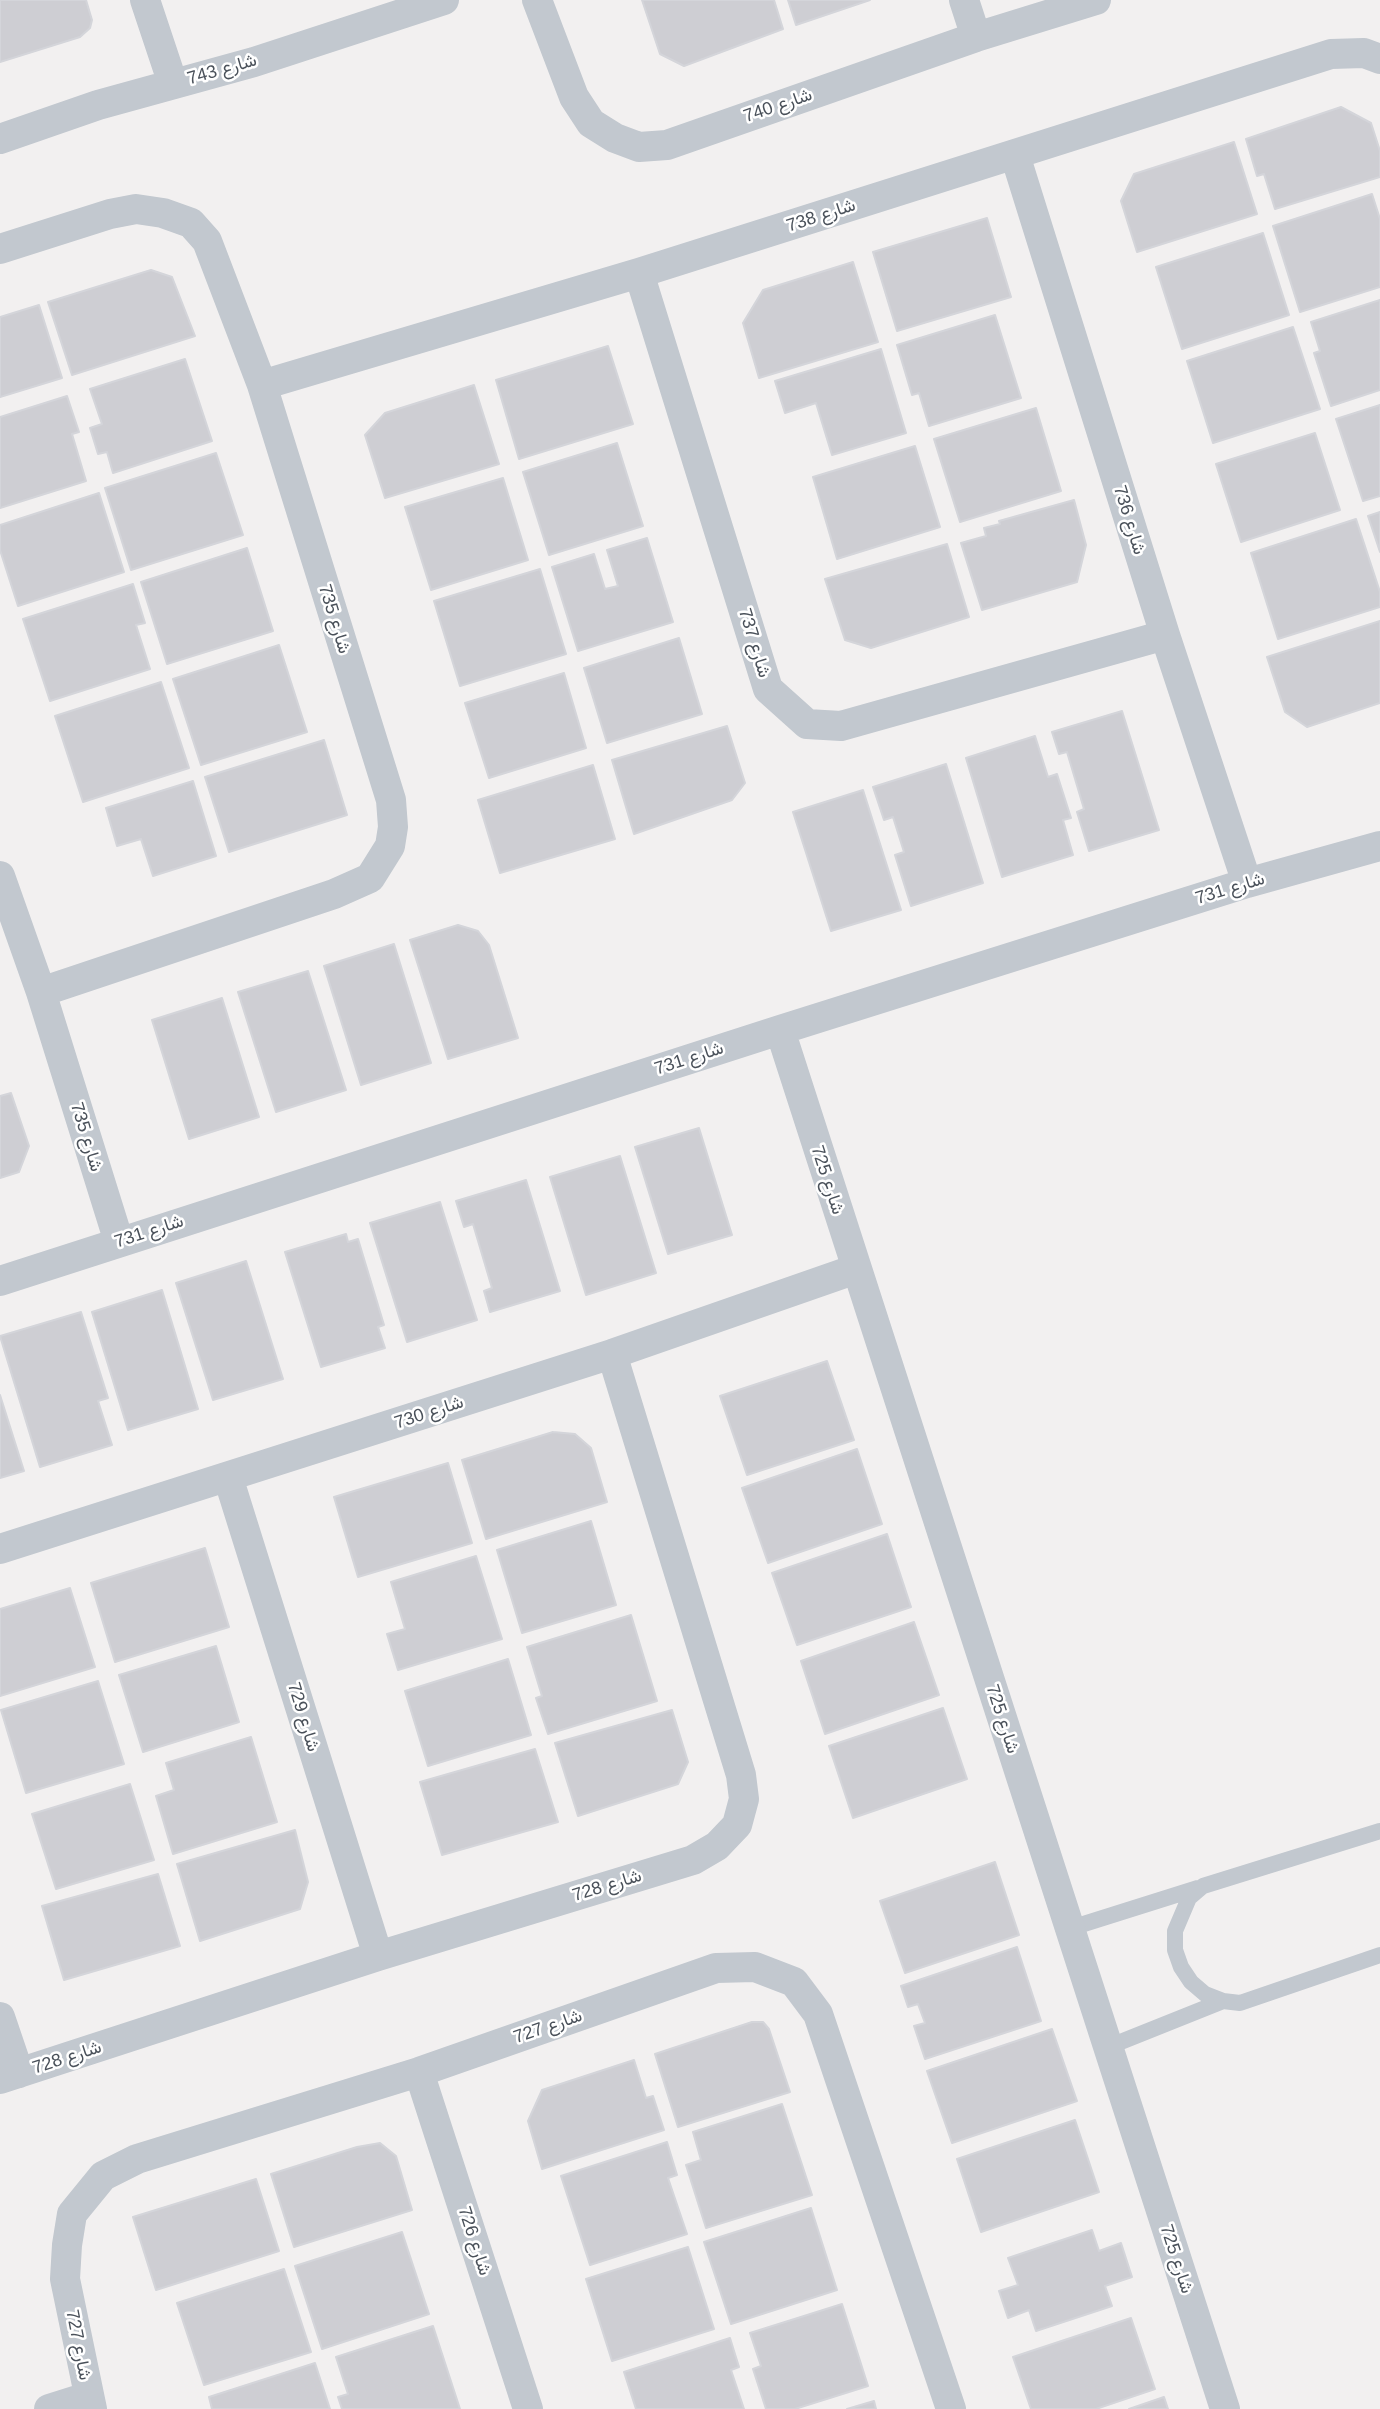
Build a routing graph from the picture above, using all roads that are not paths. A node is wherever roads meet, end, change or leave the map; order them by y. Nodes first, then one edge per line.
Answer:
1 (145, 0) edge
2 (444, 0) edge
3 (537, 0) edge
4 (964, 0) edge
5 (1096, 0) edge
6 (976, 37) junction
7 (1380, 59) edge
8 (173, 84) junction
9 (0, 139) edge
10 (1015, 155) junction
11 (0, 249) edge
12 (639, 273) junction
13 (262, 385) junction
14 (1165, 635) junction
15 (1380, 846) edge
16 (0, 876) edge
17 (1247, 883) junction
18 (41, 992) junction
19 (780, 1030) junction
20 (119, 1242) junction
21 (856, 1269) junction
22 (0, 1281) edge
23 (612, 1354) junction
24 (228, 1477) junction
25 (0, 1549) edge
26 (1380, 1831) edge
27 (1203, 1886) junction
28 (1071, 1928) junction
29 (1380, 1955) edge
30 (378, 1956) junction
31 (1223, 2001) junction
32 (0, 2017) edge
33 (1108, 2047) junction
34 (419, 2072) junction
35 (10, 2076) edge
36 (90, 2403) edge
37 (49, 2409) edge
38 (528, 2409) edge
39 (951, 2409) edge
40 (1225, 2409) edge

1 - 8 street
2 - 8 street, شارع 743
3 - 6 street, شارع 740
4 - 6 street
5 - 6 street, شارع 740
7 - 10 street, شارع 738
8 - 9 street, شارع 743
10 - 12 street, شارع 738
10 - 14 street, شارع 736
11 - 13 street, شارع 735
12 - 13 street, شارع 738
12 - 14 street, شارع 737
13 - 18 street, شارع 735
14 - 17 street, شارع 736
15 - 17 street, شارع 731
16 - 18 street, شارع 735
17 - 19 street, شارع 731
18 - 20 street, شارع 735
19 - 20 street, شارع 731
19 - 21 street, شارع 725
20 - 22 street, شارع 731
21 - 23 street, شارع 730
21 - 28 street, شارع 725
23 - 24 street, شارع 730
23 - 30 street, شارع 728
24 - 25 street, شارع 730
24 - 30 street, شارع 729
26 - 27 lane
27 - 28 lane
27 - 31 lane
28 - 33 street, شارع 725
29 - 31 lane
30 - 35 street, شارع 728
31 - 33 lane
32 - 35 street
33 - 40 street, شارع 725
34 - 36 street, شارع 727
34 - 38 street, شارع 726
34 - 39 street, شارع 727
36 - 37 street

